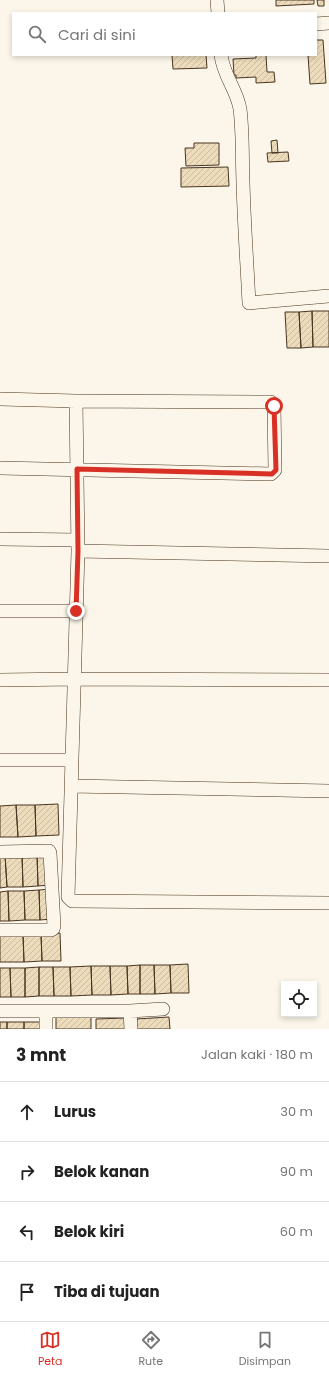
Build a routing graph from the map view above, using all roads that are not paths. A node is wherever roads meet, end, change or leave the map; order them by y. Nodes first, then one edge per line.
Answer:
1 (217, 0) edge
2 (218, 12) edge
3 (329, 23) edge
4 (317, 24) edge
5 (221, 56) edge
6 (329, 296) edge
7 (0, 399) edge
8 (76, 401) junction
9 (0, 468) edge
10 (77, 469) junction
11 (0, 539) edge
12 (78, 546) junction
13 (329, 556) edge
14 (0, 610) edge
15 (76, 611) junction
16 (74, 679) junction
17 (0, 680) edge
18 (329, 680) edge
19 (0, 760) edge
20 (72, 760) junction
21 (71, 786) junction
22 (329, 791) edge
23 (0, 852) edge
24 (329, 903) edge
25 (0, 930) edge
26 (162, 1008) dead end
27 (0, 1010) edge
28 (46, 1011) junction
29 (130, 1011) junction
30 (46, 1029) edge
31 (131, 1029) edge

1 - 2 street
3 - 4 street
5 - 6 street
7 - 8 street
8 - 10 street
8 - 10 street
9 - 10 street
10 - 12 street
11 - 12 street
12 - 13 street
12 - 15 street
14 - 15 street
15 - 16 street
16 - 17 street
16 - 18 street
16 - 20 street
19 - 20 street
20 - 21 street
21 - 22 street
21 - 24 street
23 - 25 street
26 - 29 street
27 - 28 street
28 - 29 street
28 - 30 street
29 - 31 street

